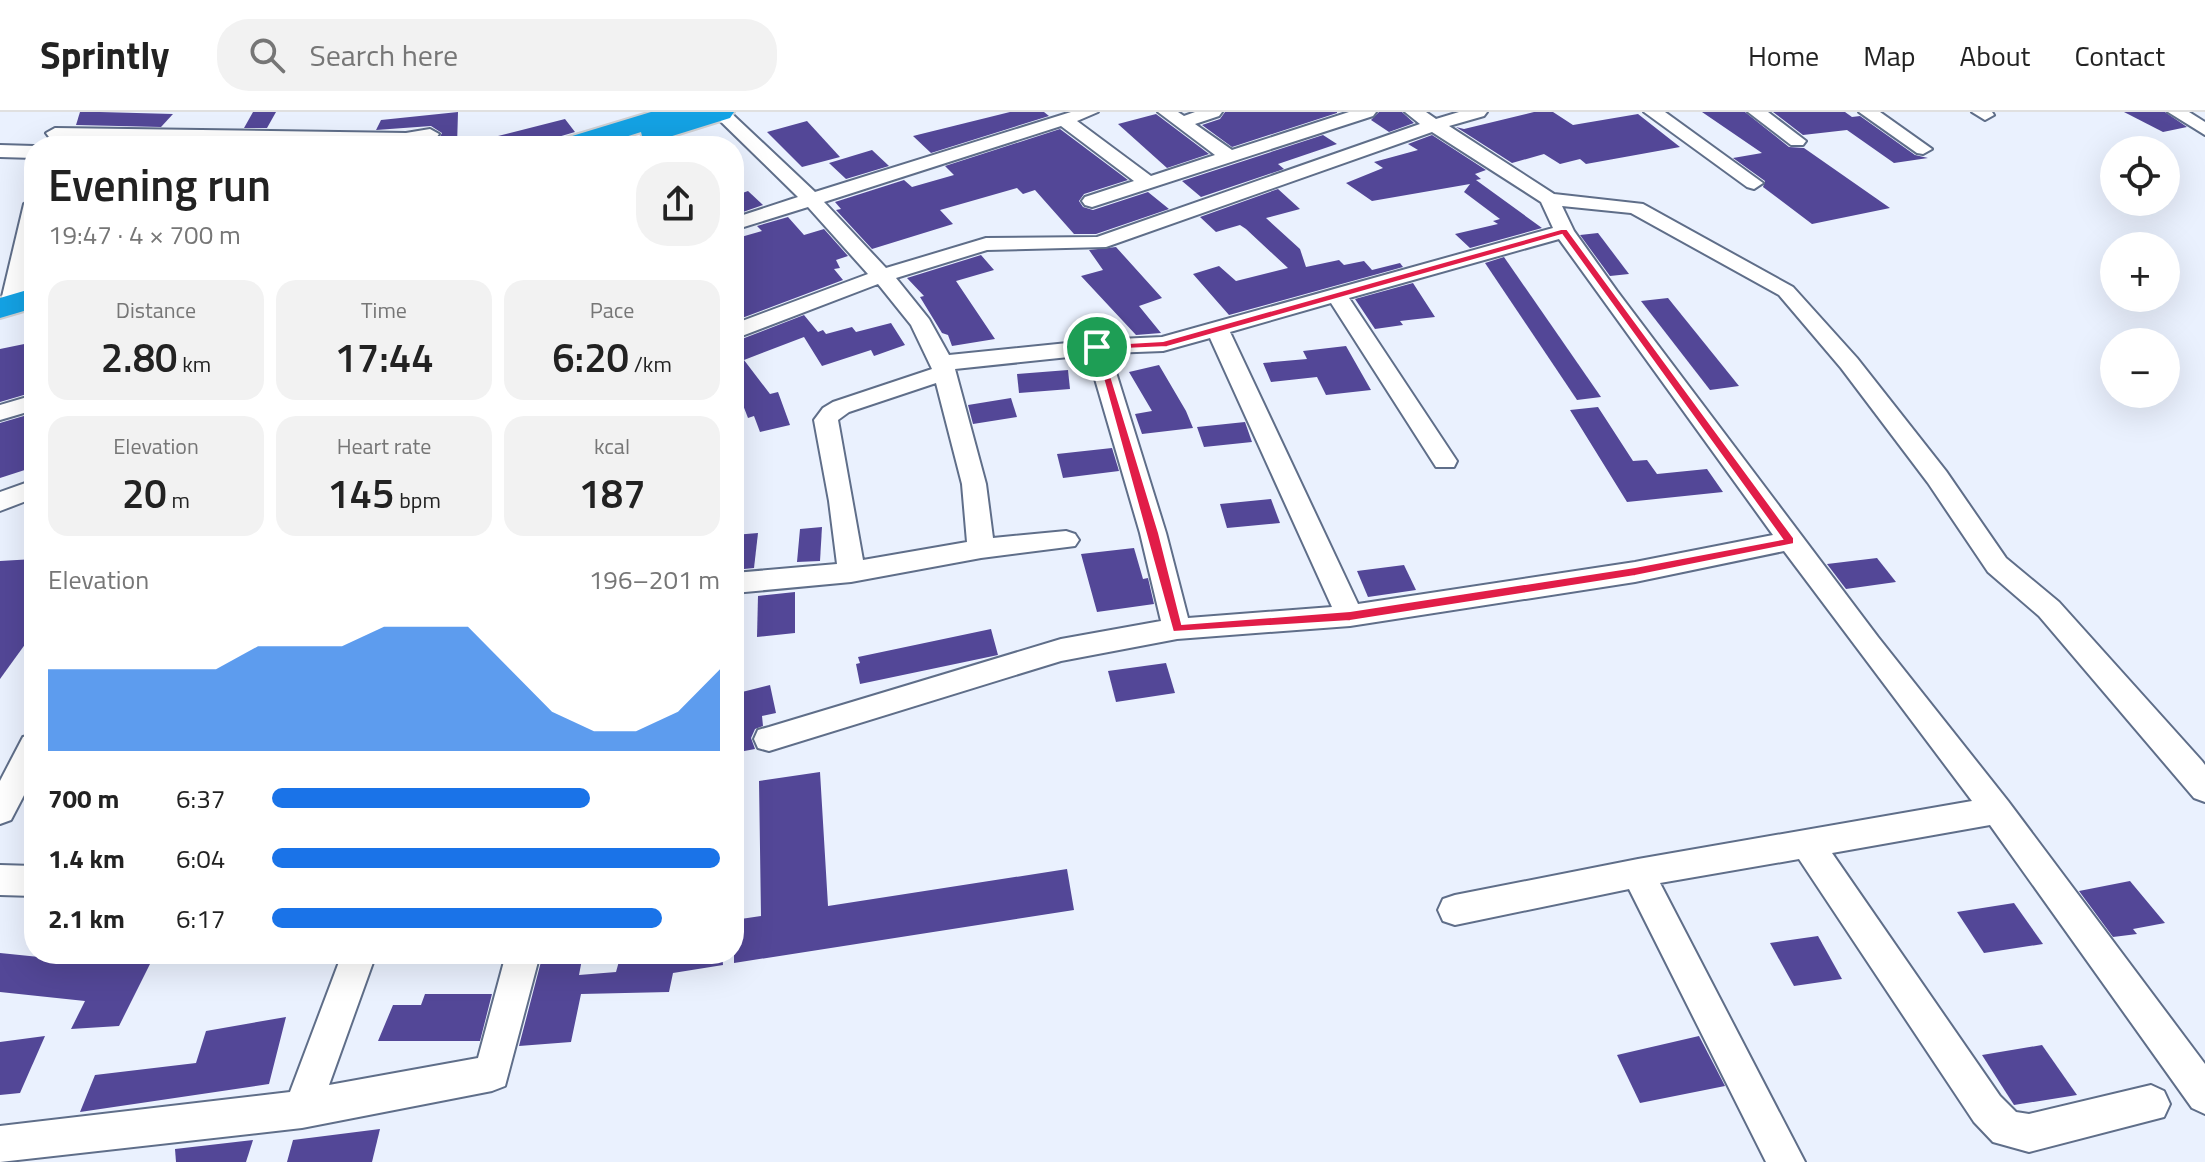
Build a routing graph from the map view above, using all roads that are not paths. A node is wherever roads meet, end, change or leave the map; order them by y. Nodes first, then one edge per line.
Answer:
1 (86, 112) edge
2 (678, 112) edge
3 (720, 112) edge
4 (1089, 112) edge
5 (1213, 112) edge
6 (1367, 112) edge
7 (1414, 112) edge
8 (1478, 112) edge
9 (1653, 112) edge
10 (1757, 112) edge
11 (1868, 112) edge
12 (2177, 112) edge
13 (1174, 117) edge
14 (1064, 120) junction
15 (2202, 124) edge
16 (1434, 125) junction
17 (58, 136) edge
18 (601, 136) edge
19 (644, 136) edge
20 (1797, 141) dead end
21 (1923, 149) dead end
22 (0, 151) edge
23 (24, 152) edge
24 (1227, 155) junction
25 (1147, 182) junction
26 (1754, 183) dead end
27 (1549, 199) junction
28 (812, 200) junction
29 (1092, 201) dead end
30 (744, 221) edge
31 (1564, 231) junction
32 (24, 244) edge
33 (0, 250) edge
34 (24, 272) edge
35 (881, 276) junction
36 (1335, 294) junction
37 (16, 311) edge
38 (744, 328) edge
39 (1217, 328) junction
40 (1097, 347) junction
41 (943, 368) junction
42 (24, 405) edge
43 (0, 413) edge
44 (1445, 461) dead end
45 (24, 492) edge
46 (0, 502) edge
47 (1066, 540) dead end
48 (1790, 541) junction
49 (981, 549) junction
50 (851, 572) junction
51 (744, 582) edge
52 (1350, 616) junction
53 (1177, 629) junction
54 (769, 739) dead end
55 (24, 765) edge
56 (2205, 789) edge
57 (1997, 810) junction
58 (0, 811) edge
59 (1807, 843) junction
60 (1638, 873) junction
61 (0, 880) edge
62 (24, 881) edge
63 (1455, 910) dead end
64 (355, 964) edge
65 (520, 964) edge
66 (2205, 1095) edge
67 (2151, 1104) dead end
68 (302, 1109) junction
69 (0, 1145) edge
70 (1786, 1162) edge

1 - 17 street
2 - 18 highway
3 - 19 highway
3 - 28 street
4 - 14 street
5 - 13 street
6 - 24 street
7 - 16 street
8 - 16 street
9 - 26 street
10 - 20 street
11 - 21 street
12 - 15 street
13 - 24 street
14 - 25 street
14 - 28 street
16 - 27 street
16 - 35 street
22 - 23 street
24 - 25 street
25 - 29 street
27 - 31 street
27 - 56 street
28 - 30 street
28 - 35 street
31 - 36 street
31 - 48 street
32 - 33 street
34 - 37 street
35 - 38 street
35 - 41 street
36 - 39 street
36 - 44 street
39 - 40 street
39 - 52 street
40 - 41 street
40 - 53 street
41 - 49 street
41 - 50 street
42 - 43 street
45 - 46 street
47 - 49 street
48 - 52 street
48 - 57 street
49 - 50 street
50 - 51 street
52 - 53 street
53 - 54 street
55 - 58 street
57 - 59 street
57 - 66 street
59 - 60 street
59 - 67 street
60 - 63 street
60 - 70 street
61 - 62 street
64 - 68 street
65 - 68 street
68 - 69 street

